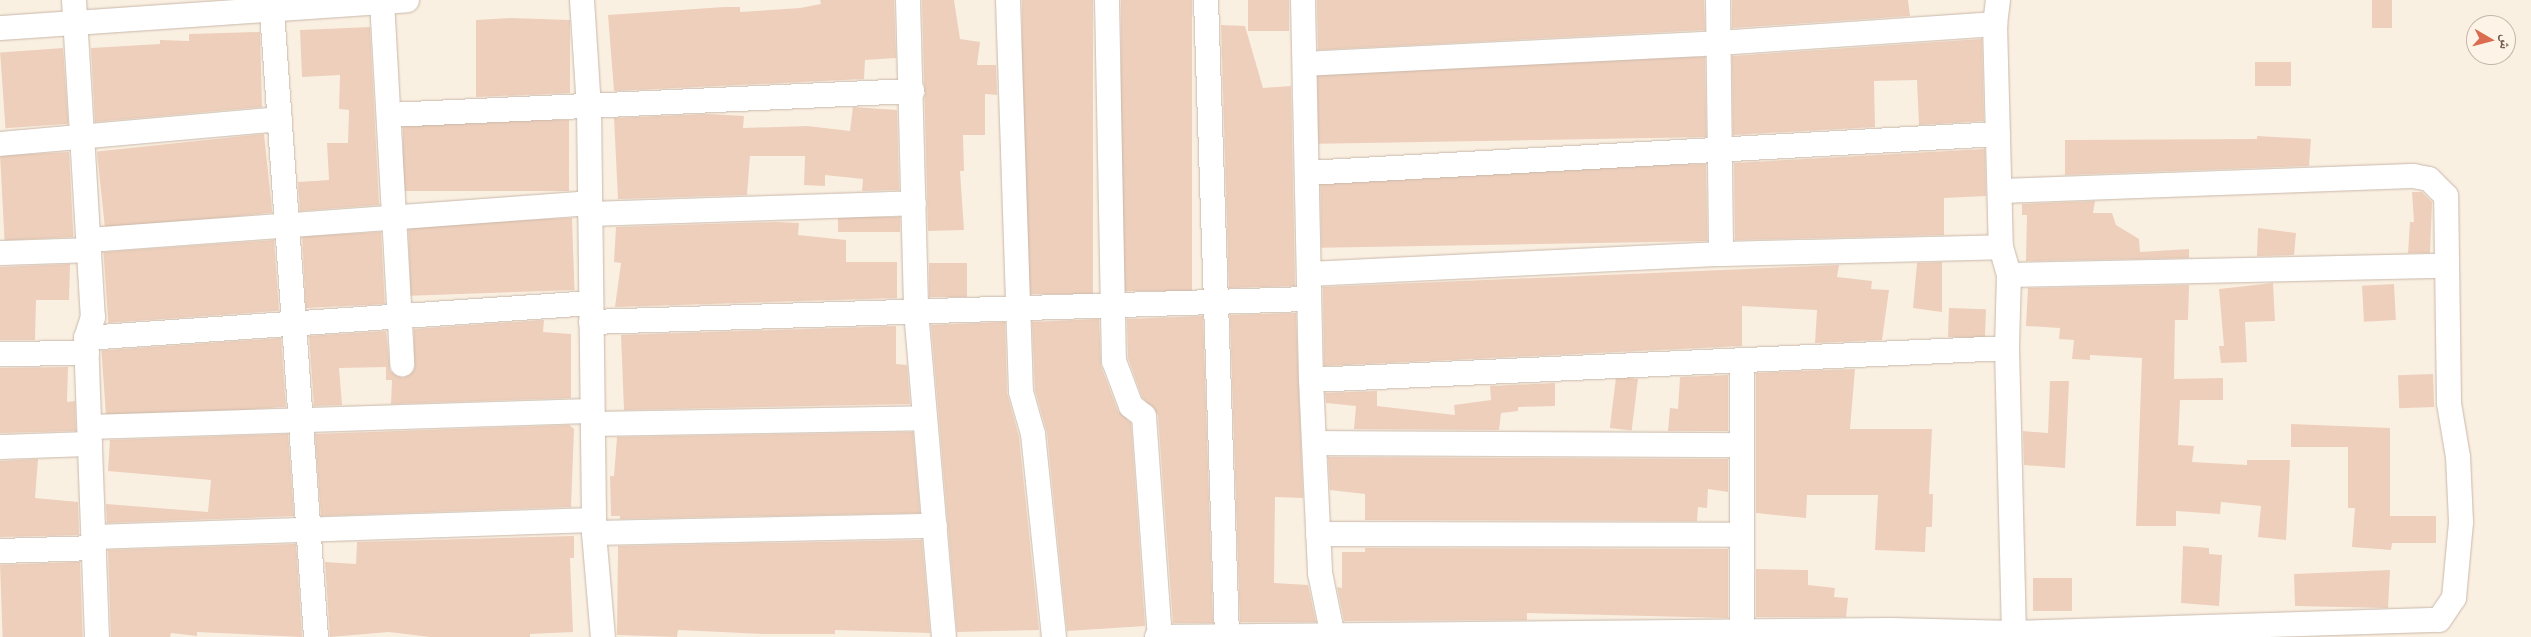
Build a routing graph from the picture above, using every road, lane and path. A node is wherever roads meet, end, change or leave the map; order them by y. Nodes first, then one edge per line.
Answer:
1 (74, 0) edge
2 (407, 0) edge
3 (582, 0) edge
4 (908, 0) edge
5 (1008, 0) edge
6 (1106, 0) edge
7 (1206, 0) edge
8 (1303, 0) edge
9 (1718, 0) edge
10 (1998, 0) edge
11 (395, 1) edge
12 (297, 5) edge
13 (176, 8) edge
14 (272, 12) junction
15 (76, 23) junction
16 (1995, 24) junction
17 (0, 28) edge
18 (1720, 43) junction
19 (1305, 64) junction
20 (912, 91) junction
21 (589, 107) junction
22 (389, 115) junction
23 (280, 119) junction
24 (1998, 134) junction
25 (83, 139) junction
26 (0, 144) edge
27 (1722, 148) junction
28 (1307, 173) junction
29 (2000, 191) junction
30 (914, 204) junction
31 (590, 208) junction
32 (394, 219) junction
33 (287, 228) junction
34 (89, 245) junction
35 (2001, 247) junction
36 (0, 254) edge
37 (1721, 254) junction
38 (2446, 266) junction
39 (1309, 274) junction
40 (2009, 275) junction
41 (1308, 299) junction
42 (1215, 300) junction
43 (1115, 304) junction
44 (1016, 307) junction
45 (916, 311) junction
46 (591, 312) junction
47 (399, 316) junction
48 (294, 323) junction
49 (87, 345) junction
50 (2007, 348) junction
51 (0, 354) edge
52 (1742, 361) junction
53 (402, 364) dead end
54 (1311, 380) junction
55 (592, 417) junction
56 (301, 418) junction
57 (924, 418) junction
58 (90, 436) junction
59 (1314, 442) junction
60 (1741, 445) junction
61 (0, 447) edge
62 (935, 526) junction
63 (594, 527) junction
64 (308, 528) junction
65 (1318, 534) junction
66 (1739, 535) junction
67 (94, 542) junction
68 (0, 551) edge
69 (1742, 631) junction
70 (1640, 634) edge
71 (1694, 634) edge
72 (1890, 634) edge
73 (2014, 635) edge
74 (1227, 636) edge
75 (1333, 636) edge
76 (97, 637) edge
77 (316, 637) edge
78 (603, 637) edge
79 (944, 637) edge
80 (1054, 637) edge
81 (1156, 637) edge
82 (1160, 637) edge

1 - 15 street
2 - 11 street
3 - 21 street
4 - 20 street
5 - 44 street
6 - 43 street
7 - 42 street
8 - 19 street
9 - 18 street
10 - 16 street
11 - 12 street
11 - 22 street
12 - 14 street
13 - 14 street
13 - 15 street
14 - 23 street
15 - 17 street
15 - 25 street
16 - 18 street
16 - 24 street
18 - 19 street
18 - 27 street
19 - 28 street
20 - 21 street
20 - 30 street
21 - 22 street
21 - 31 street
22 - 32 street
23 - 25 street
23 - 33 street
24 - 27 street
24 - 29 street
25 - 26 street
25 - 34 street
27 - 28 street
27 - 37 street
28 - 39 street
29 - 35 street
29 - 38 street
30 - 31 street
30 - 45 street
31 - 32 street
31 - 46 street
32 - 33 street
32 - 47 street
33 - 34 street
33 - 48 street
34 - 36 street
34 - 49 street
35 - 37 street
35 - 40 street
37 - 39 street
38 - 40 street
38 - 73 street
39 - 41 street
40 - 50 street
41 - 42 street
41 - 54 street
42 - 43 street
42 - 74 street
43 - 44 street
43 - 82 street
44 - 45 street
44 - 80 street
45 - 46 street
45 - 57 street
46 - 47 street
46 - 55 street
47 - 48 street
47 - 53 street
48 - 49 street
48 - 56 street
49 - 51 street
49 - 58 street
50 - 52 street
50 - 73 street
52 - 54 street
52 - 60 street
54 - 59 street
55 - 56 street
55 - 57 street
55 - 63 street
56 - 58 street
56 - 64 street
57 - 62 street
58 - 61 street
58 - 67 street
59 - 60 street
59 - 65 street
60 - 66 street
62 - 63 street
62 - 79 street
63 - 64 street
63 - 78 street
64 - 67 street
64 - 77 street
65 - 66 street
65 - 75 street
66 - 69 street
67 - 68 street
67 - 76 street
69 - 71 street
69 - 72 street
70 - 71 street
70 - 75 street
72 - 73 street
74 - 75 street
74 - 82 street
81 - 82 street

